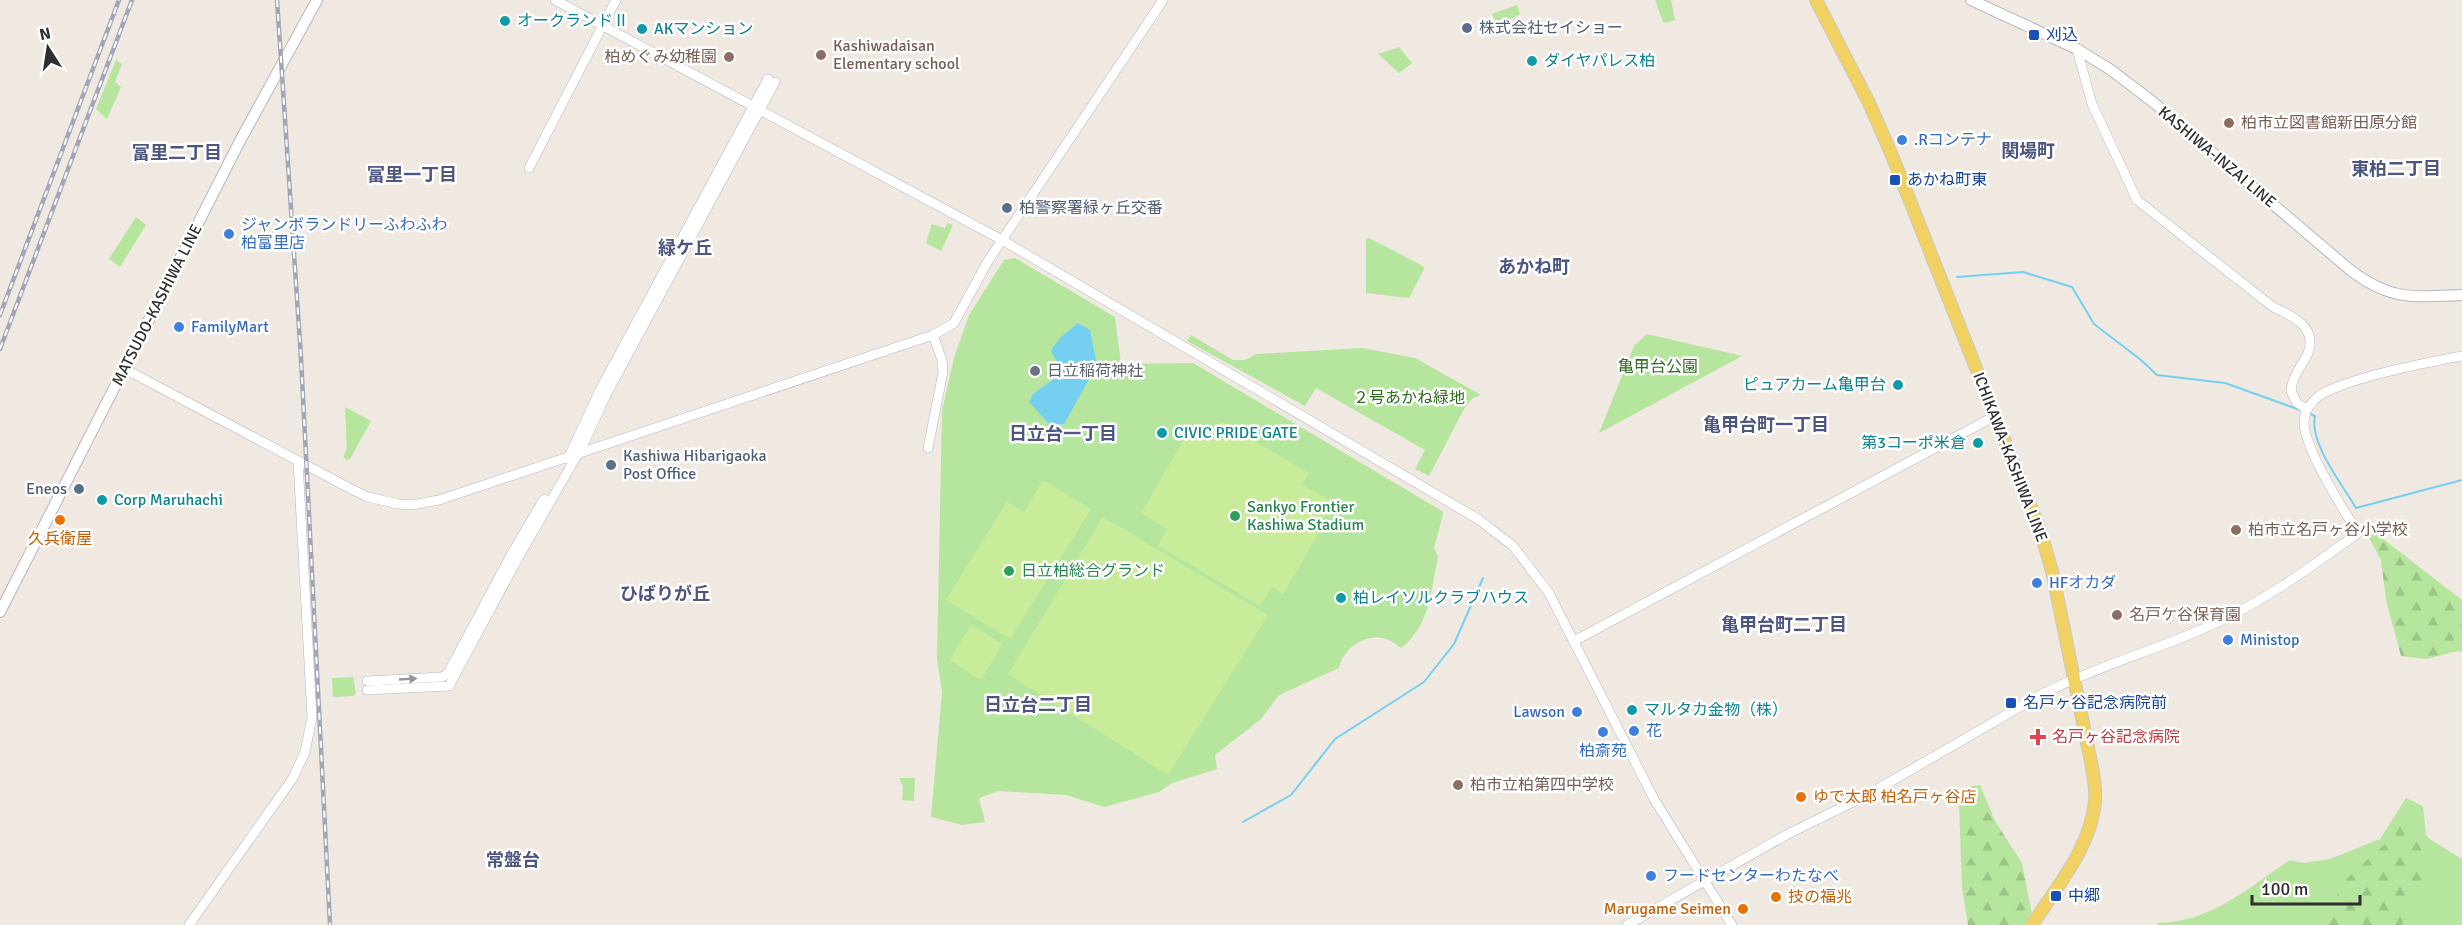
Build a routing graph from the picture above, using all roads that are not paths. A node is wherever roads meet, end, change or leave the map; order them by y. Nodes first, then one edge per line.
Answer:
1 (317, 0) edge
2 (555, 0) edge
3 (616, 0) edge
4 (1163, 0) edge
5 (1816, 0) edge
6 (1971, 0) edge
7 (603, 26) junction
8 (2078, 49) junction
9 (771, 80) dead end
10 (756, 108) junction
11 (529, 168) dead end
12 (1002, 240) junction
13 (2462, 295) edge
14 (933, 335) junction
15 (2462, 356) edge
16 (125, 369) junction
17 (2307, 409) junction
18 (1995, 416) junction
19 (928, 448) dead end
20 (574, 455) junction
21 (298, 461) junction
22 (0, 612) edge
23 (1574, 641) junction
24 (2074, 678) junction
25 (367, 685) dead end
26 (1703, 880) junction
27 (189, 925) edge
28 (1627, 925) edge
29 (1732, 925) edge
30 (2032, 925) edge

1 - 16 main road, MATSUDO-KASHIWA LINE
2 - 7 street
3 - 7 street
4 - 12 street
5 - 18 main road, ICHIKAWA-KASHIWA LINE
6 - 8 main road, KASHIWA-INZAI LINE
7 - 10 street
7 - 11 street
8 - 13 main road, KASHIWA-INZAI LINE
8 - 17 street
9 - 10 street
10 - 12 street
10 - 20 street
12 - 14 street
12 - 23 street
14 - 19 street
14 - 20 street
15 - 17 street
16 - 21 street
16 - 22 main road, MATSUDO-KASHIWA LINE
17 - 24 street
18 - 23 street
18 - 24 main road, ICHIKAWA-KASHIWA LINE
20 - 21 street
20 - 25 street
21 - 27 street
23 - 26 street
24 - 26 street
24 - 30 main road, ICHIKAWA-KASHIWA LINE
26 - 28 street
26 - 29 street

